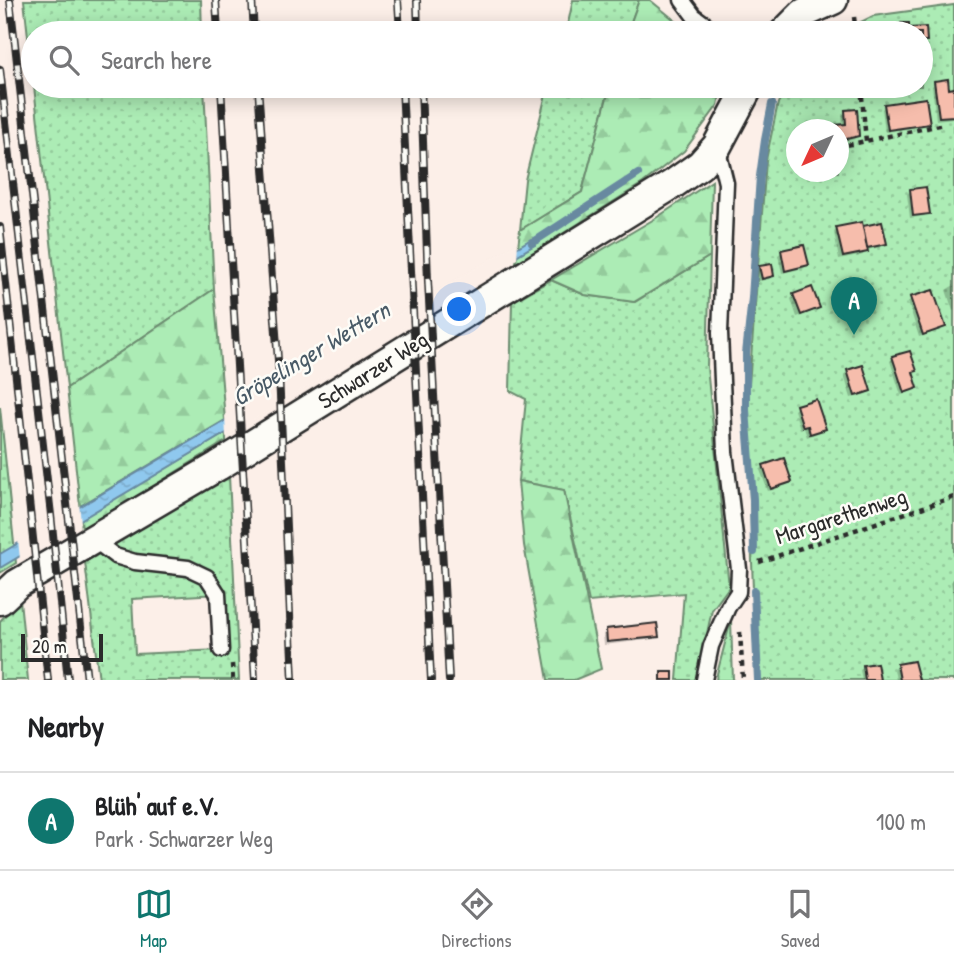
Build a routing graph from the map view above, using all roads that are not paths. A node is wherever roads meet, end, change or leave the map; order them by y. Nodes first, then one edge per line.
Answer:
1 (682, 0) edge
2 (832, 0) edge
3 (701, 21) edge
4 (796, 21) edge
5 (743, 98) edge
6 (717, 146) junction
7 (94, 540) junction
8 (0, 600) edge
9 (221, 650) dead end
10 (704, 680) edge

1 - 3 lane
2 - 4 street
5 - 6 street, Schwarzer Weg
6 - 7 street, Schwarzer Weg
6 - 10 lane
7 - 8 street, Schwarzer Weg
7 - 9 lane

